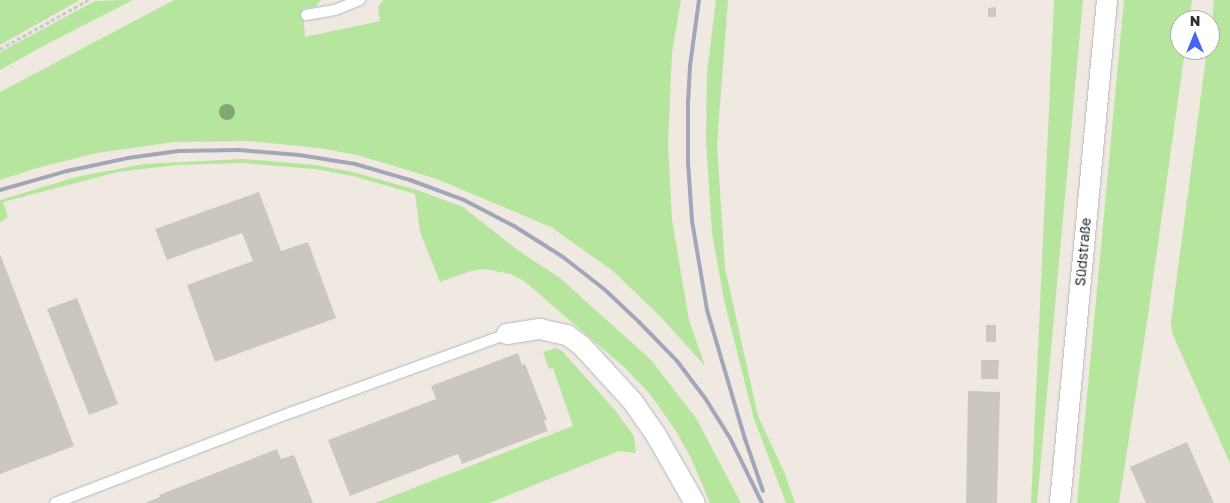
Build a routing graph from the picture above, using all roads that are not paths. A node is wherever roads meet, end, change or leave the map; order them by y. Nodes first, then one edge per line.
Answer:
1 (360, 0) edge
2 (1107, 0) edge
3 (306, 15) dead end
4 (507, 334) joint
5 (55, 503) edge
6 (695, 503) edge
7 (1060, 503) edge

1 - 3 lane
2 - 7 street, Südstraße
4 - 5 lane
4 - 6 street

